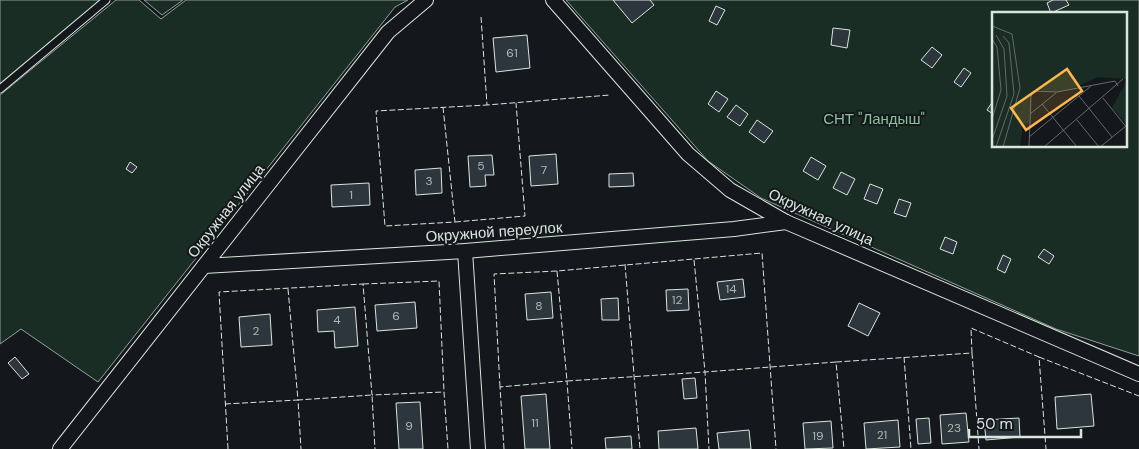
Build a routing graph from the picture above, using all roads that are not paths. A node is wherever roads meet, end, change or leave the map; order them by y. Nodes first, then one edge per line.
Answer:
1 (106, 0) edge
2 (426, 0) edge
3 (553, 0) edge
4 (0, 89) edge
5 (786, 222) junction
6 (465, 251) junction
7 (204, 266) junction
8 (1139, 374) edge
9 (60, 449) edge
10 (478, 449) edge

1 - 4 lane
2 - 7 street, Окружная улица
3 - 5 street, Окружная улица
5 - 6 street, Окружной переулок
5 - 8 street, Окружная улица
6 - 7 street, Окружной переулок
6 - 10 street
7 - 9 street, Окружная улица

